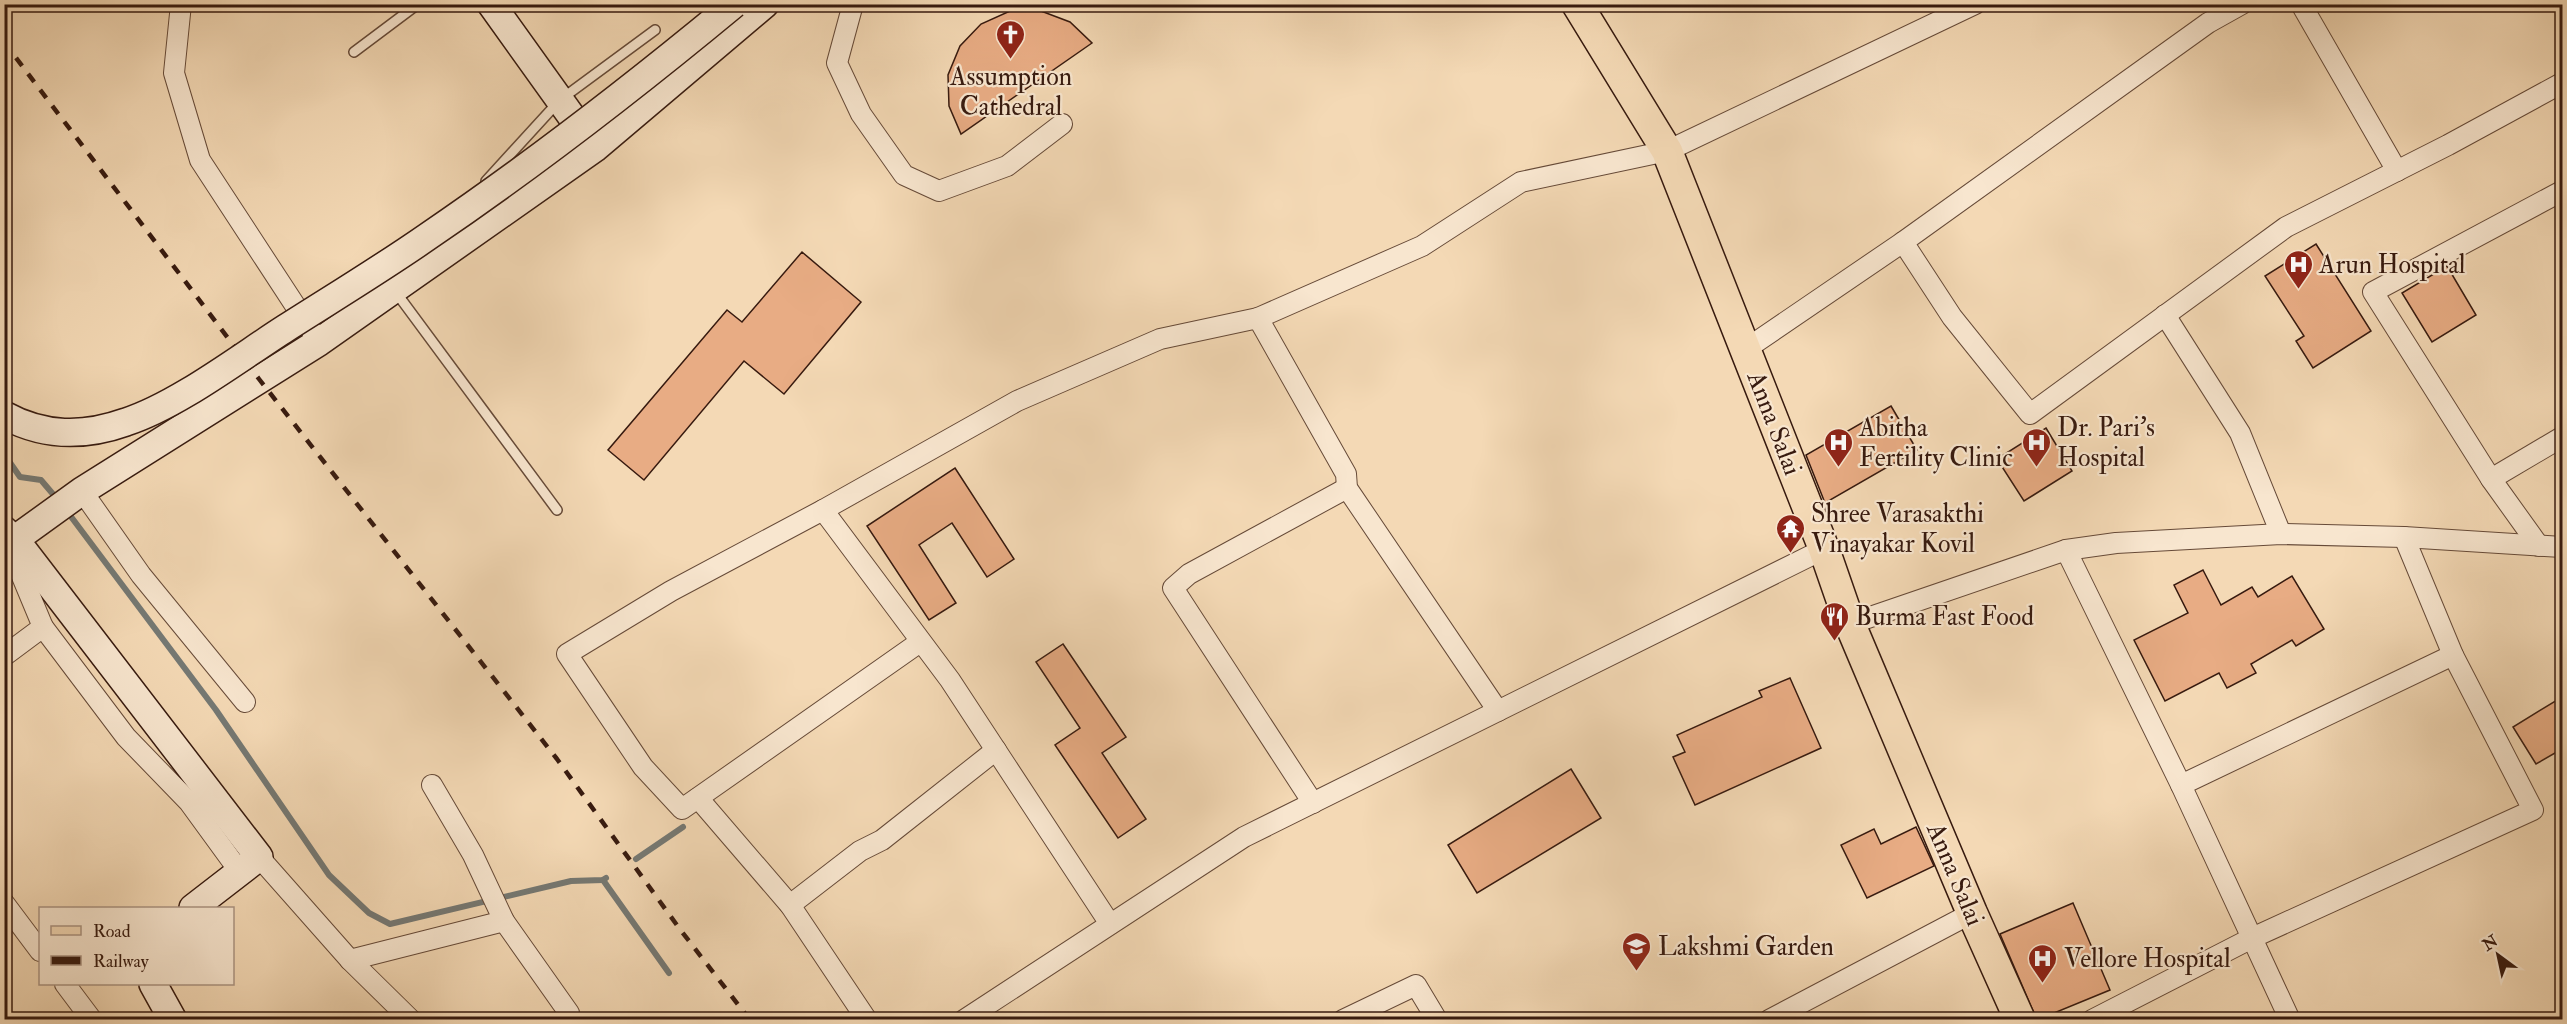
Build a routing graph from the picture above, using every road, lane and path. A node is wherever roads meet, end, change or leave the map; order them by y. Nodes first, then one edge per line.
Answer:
1 (181, 4) edge
2 (418, 4) edge
3 (734, 4) edge
4 (765, 4) edge
5 (853, 4) edge
6 (1577, 4) edge
7 (1976, 4) edge
8 (2242, 4) edge
9 (2301, 4) edge
10 (499, 7) edge
11 (655, 30) dead end
12 (354, 52) dead end
13 (2562, 83) edge
14 (560, 100) junction
15 (1062, 124) dead end
16 (594, 148) junction
17 (1667, 151) junction
18 (2397, 171) junction
19 (486, 182) dead end
20 (2562, 191) edge
21 (1904, 242) junction
22 (393, 289) junction
23 (2165, 315) junction
24 (1257, 318) junction
25 (319, 342) junction
26 (1746, 349) junction
27 (4, 415) edge
28 (2562, 437) edge
29 (2491, 479) junction
30 (1347, 488) junction
31 (82, 491) junction
32 (557, 510) dead end
33 (823, 510) junction
34 (2281, 534) junction
35 (2404, 537) junction
36 (14, 540) edge
37 (2539, 546) junction
38 (2562, 547) edge
39 (1824, 549) junction
40 (2066, 550) junction
41 (1850, 624) junction
42 (43, 627) junction
43 (920, 642) junction
44 (2453, 655) junction
45 (4, 656) edge
46 (245, 702) dead end
47 (1498, 711) junction
48 (996, 750) junction
49 (432, 785) dead end
50 (2181, 785) junction
51 (698, 798) junction
52 (1312, 803) junction
53 (249, 865) junction
54 (4, 903) edge
55 (790, 905) junction
56 (196, 907) edge
57 (1972, 913) junction
58 (504, 921) junction
59 (1110, 924) junction
60 (2252, 938) junction
61 (39, 950) edge
62 (350, 960) junction
63 (66, 985) edge
64 (154, 985) edge
65 (569, 1013) dead end
66 (92, 1020) edge
67 (173, 1020) edge
68 (411, 1020) edge
69 (867, 1020) edge
70 (964, 1020) edge
71 (1343, 1020) edge
72 (1437, 1020) edge
73 (1769, 1020) edge
74 (2020, 1020) edge
75 (2091, 1020) edge
76 (2290, 1020) edge

1 - 25 street
2 - 12 lane
3 - 27 street, bridge
4 - 16 street
5 - 15 street
6 - 17 main road, Anna Salai
7 - 17 street
8 - 21 street
9 - 18 street
10 - 14 street
11 - 14 lane
13 - 18 street
14 - 16 street
14 - 19 lane
16 - 22 street
17 - 24 street
17 - 26 main road, Anna Salai
18 - 23 street
20 - 29 street
21 - 23 street
21 - 26 street
22 - 25 street
22 - 32 lane
23 - 34 street
24 - 30 street
24 - 33 street
25 - 31 street
26 - 39 main road, Anna Salai
28 - 29 street
29 - 37 street
30 - 47 street
30 - 52 street
31 - 36 street
31 - 46 street
33 - 43 street
33 - 51 street
34 - 35 street
34 - 40 street
35 - 37 street
35 - 44 street
36 - 42 street
36 - 53 street
37 - 38 street
39 - 41 main road, Anna Salai
39 - 47 street
40 - 41 street
40 - 50 street
41 - 57 main road, Anna Salai
42 - 45 street
42 - 53 street
43 - 48 street
43 - 51 street
44 - 50 street
44 - 60 street
47 - 52 street
48 - 55 street
48 - 59 street
49 - 58 street
50 - 60 street
51 - 55 street
52 - 59 street
53 - 56 street
53 - 62 street
54 - 61 street
55 - 69 street
57 - 73 street
57 - 74 main road, Anna Salai
58 - 62 street
58 - 65 street
59 - 70 street
60 - 75 street
60 - 76 street
62 - 68 street
63 - 66 street
64 - 67 street
71 - 72 street

